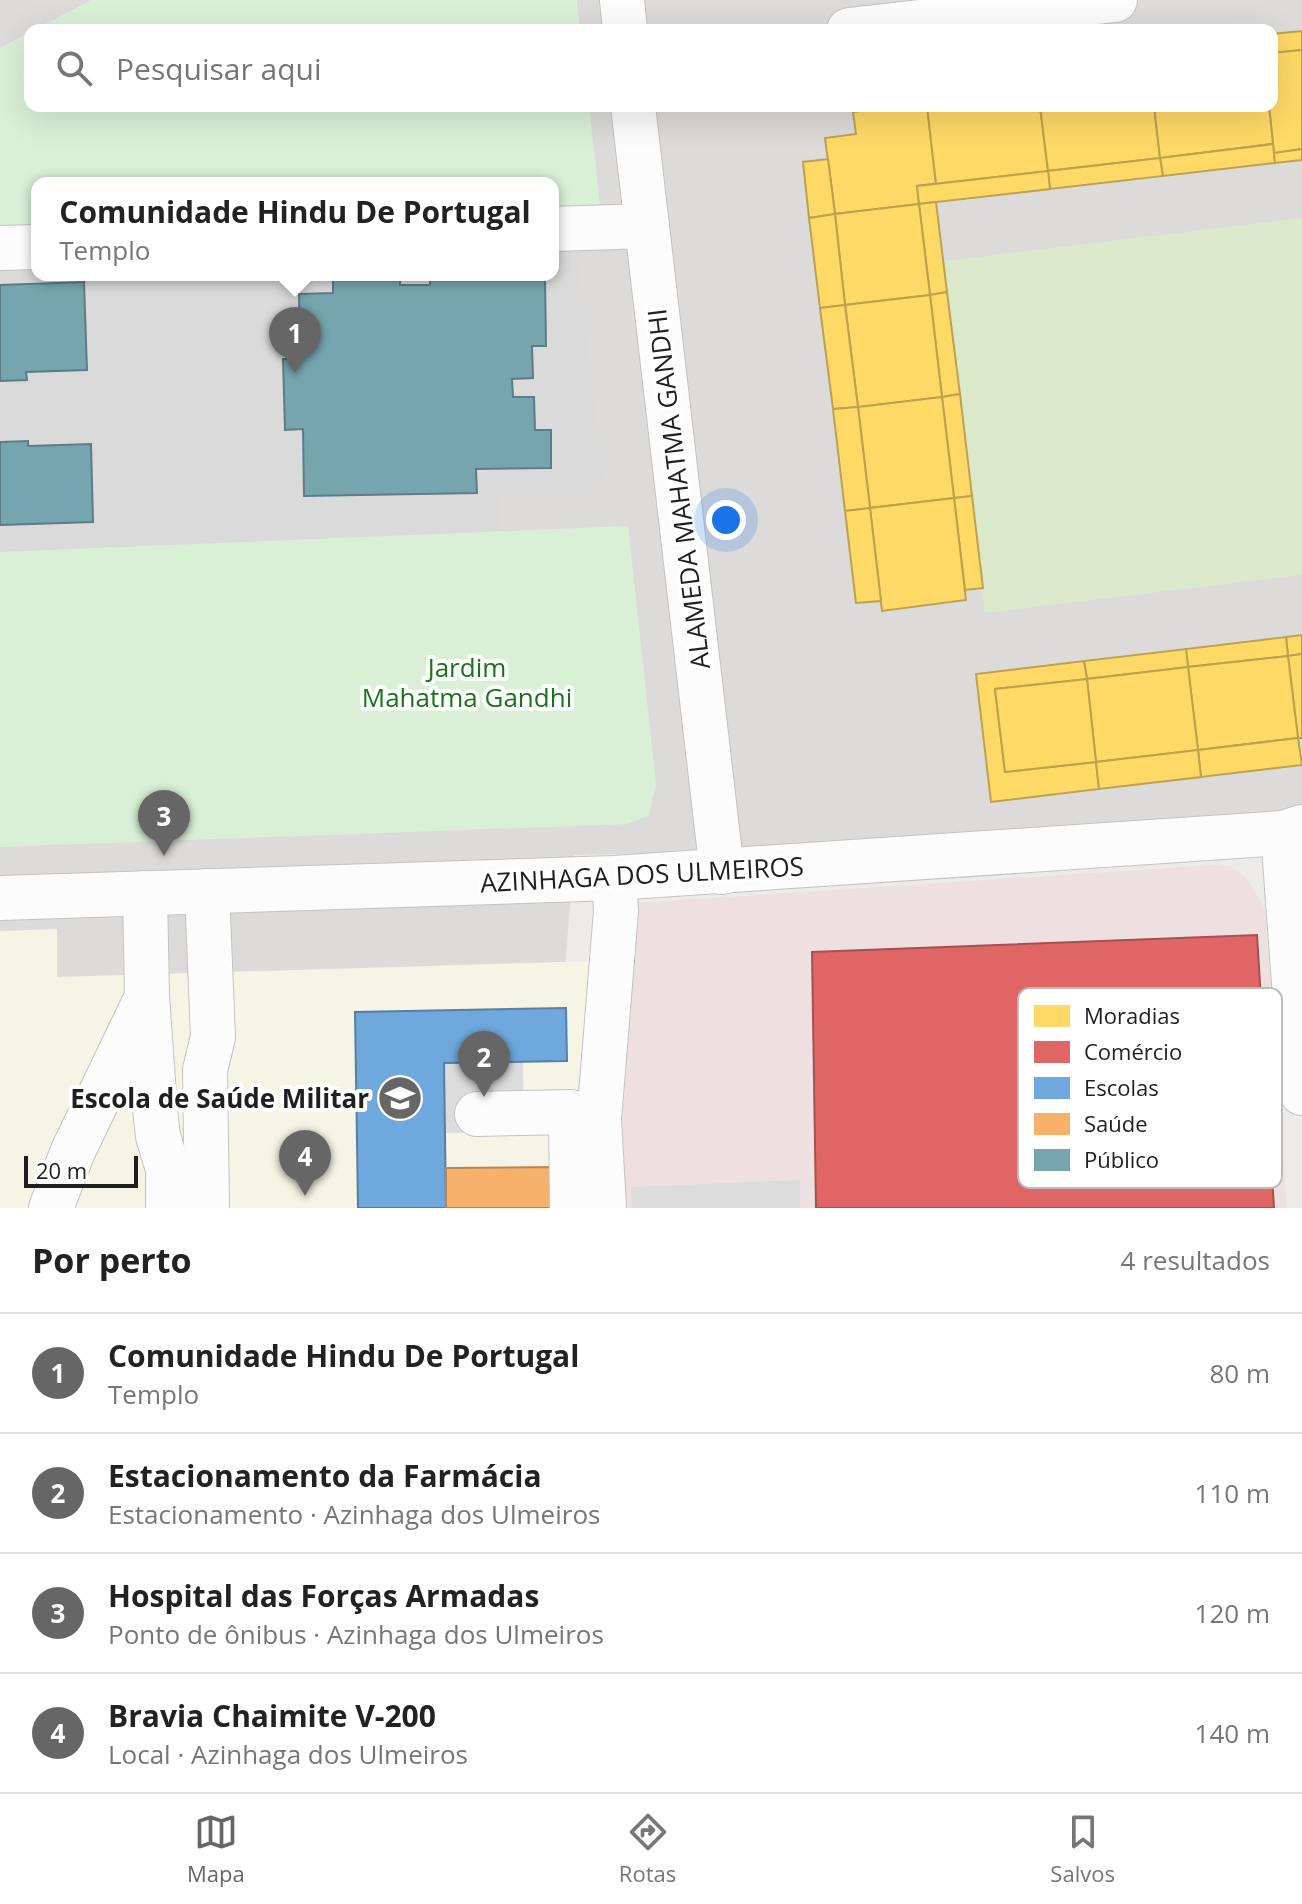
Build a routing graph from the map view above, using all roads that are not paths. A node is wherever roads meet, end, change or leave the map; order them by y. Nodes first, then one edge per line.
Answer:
1 (622, 0) edge
2 (1115, 0) edge
3 (624, 24) edge
4 (902, 24) edge
5 (634, 112) edge
6 (647, 226) junction
7 (559, 229) edge
8 (31, 247) edge
9 (0, 248) edge
10 (1293, 830) edge
11 (722, 872) junction
12 (614, 878) junction
13 (207, 891) junction
14 (145, 893) junction
15 (0, 898) edge
16 (147, 996) junction
17 (205, 1070) junction
18 (1302, 1093) edge
19 (155, 1109) junction
20 (477, 1114) dead end
21 (73, 1151) junction
22 (51, 1208) edge
23 (168, 1208) edge
24 (207, 1208) edge
25 (572, 1208) edge
26 (604, 1208) edge

1 - 3 street
2 - 4 street
5 - 6 street, ALAMEDA MAHATMA GANDHI
6 - 7 street
6 - 11 street, ALAMEDA MAHATMA GANDHI
8 - 9 street
10 - 11 street, AZINHAGA DOS ULMEIROS
10 - 18 street
11 - 12 street, AZINHAGA DOS ULMEIROS
12 - 13 street, AZINHAGA DOS ULMEIROS
12 - 26 street
13 - 14 street, AZINHAGA DOS ULMEIROS
13 - 17 street
14 - 15 street, AZINHAGA DOS ULMEIROS
14 - 16 street
16 - 19 street
16 - 21 street
17 - 19 street
17 - 24 street
19 - 21 street
19 - 23 street
20 - 25 street
21 - 22 street

